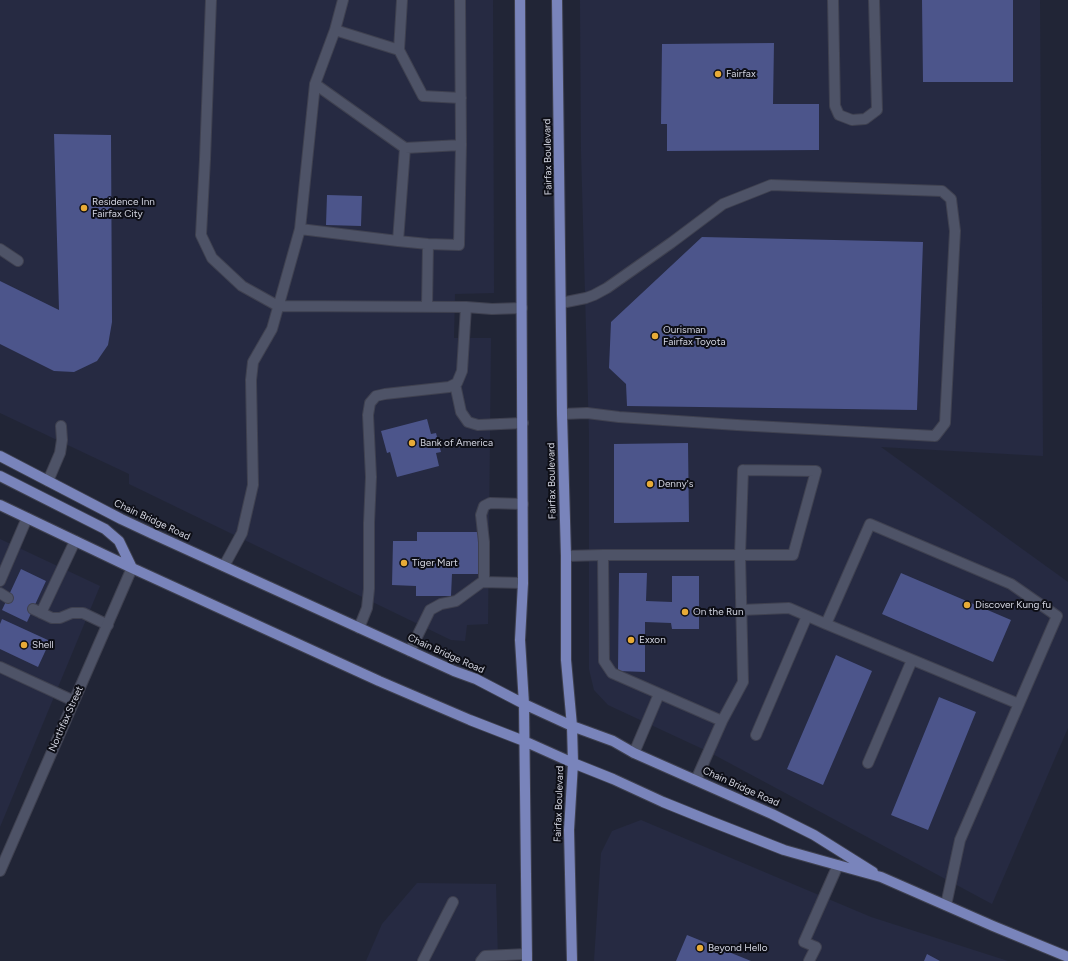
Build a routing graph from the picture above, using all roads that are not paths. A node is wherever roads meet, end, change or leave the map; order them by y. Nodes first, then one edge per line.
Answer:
1 (211, 0) edge
2 (343, 0) edge
3 (402, 0) edge
4 (460, 0) edge
5 (520, 0) edge
6 (557, 0) edge
7 (833, 0) edge
8 (874, 0) edge
9 (335, 30) junction
10 (399, 50) junction
11 (315, 84) junction
12 (461, 98) junction
13 (461, 145) junction
14 (405, 148) junction
15 (300, 229) junction
16 (398, 241) junction
17 (428, 244) junction
18 (0, 249) edge
19 (18, 261) dead end
20 (561, 303) junction
21 (278, 306) junction
22 (427, 307) junction
23 (466, 307) junction
24 (522, 308) junction
25 (454, 384) junction
26 (562, 414) junction
27 (522, 423) junction
28 (61, 426) dead end
29 (0, 456) edge
30 (0, 476) edge
31 (48, 481) junction
32 (523, 504) junction
33 (0, 506) edge
34 (27, 518) junction
35 (75, 541) junction
36 (603, 555) junction
37 (740, 555) junction
38 (566, 556) junction
39 (224, 566) junction
40 (132, 568) junction
41 (0, 581) edge
42 (484, 582) junction
43 (523, 583) junction
44 (741, 610) junction
45 (807, 616) junction
46 (826, 624) junction
47 (108, 625) junction
48 (359, 628) junction
49 (410, 651) junction
50 (912, 660) junction
51 (0, 667) edge
52 (659, 694) junction
53 (74, 701) junction
54 (524, 704) junction
55 (1019, 704) junction
56 (722, 721) junction
57 (572, 726) junction
58 (756, 735) dead end
59 (524, 741) junction
60 (634, 753) junction
61 (573, 763) junction
62 (868, 763) dead end
63 (696, 780) junction
64 (2, 859) edge
65 (838, 865) junction
66 (0, 871) edge
67 (881, 877) junction
68 (453, 902) dead end
69 (946, 905) junction
70 (527, 957) edge
71 (1068, 957) edge
72 (423, 961) edge
73 (481, 961) edge
74 (572, 961) edge
75 (809, 961) edge

1 - 21 street
2 - 9 street
3 - 10 street
4 - 12 street
5 - 24 main road
6 - 20 main road, Fairfax Boulevard
7 - 8 street
9 - 10 street
9 - 11 street
10 - 12 street
11 - 14 street
11 - 15 street
12 - 13 street
13 - 14 street
13 - 17 street
14 - 16 street
15 - 16 street
15 - 21 street
16 - 17 street
17 - 22 street
18 - 19 street
20 - 26 main road, Fairfax Boulevard
20 - 26 street
21 - 22 street
21 - 39 street
22 - 23 street
23 - 24 street
23 - 25 street
24 - 27 main road
25 - 27 street
25 - 48 street
26 - 38 main road, Fairfax Boulevard
27 - 32 main road
28 - 31 street
29 - 31 main road, Chain Bridge Road
30 - 40 main road
31 - 39 main road, Chain Bridge Road
32 - 42 street
32 - 43 main road
33 - 34 main road, Chain Bridge Road
34 - 35 main road, Chain Bridge Road
34 - 41 street
35 - 40 main road, Chain Bridge Road
35 - 47 street
36 - 37 street
36 - 38 street
36 - 52 street
37 - 37 street
37 - 44 street
38 - 57 main road, Fairfax Boulevard
39 - 48 main road, Chain Bridge Road
40 - 47 street, Northfax Street
40 - 59 main road, Chain Bridge Road
42 - 43 street
42 - 49 street
43 - 54 main road
44 - 45 street
44 - 56 street
45 - 46 street
45 - 58 street
46 - 50 street
46 - 55 street
47 - 53 street, Northfax Street
48 - 49 main road, Chain Bridge Road
49 - 54 main road, Chain Bridge Road
50 - 55 street
50 - 62 street
51 - 53 street
52 - 56 street
52 - 60 street
53 - 64 street, Northfax Street
54 - 57 main road, Chain Bridge Road
54 - 59 main road
55 - 69 street
56 - 63 street
57 - 60 main road, Chain Bridge Road
57 - 61 main road, Fairfax Boulevard
59 - 61 main road, Chain Bridge Road
59 - 70 main road
60 - 63 main road, Chain Bridge Road
61 - 65 main road, Chain Bridge Road
61 - 74 main road, Fairfax Boulevard
63 - 67 main road, Chain Bridge Road
64 - 66 street, Northfax Street
65 - 67 main road, Chain Bridge Road
65 - 75 street
67 - 69 main road, Chain Bridge Road
68 - 72 street
69 - 71 main road, Chain Bridge Road
70 - 73 street

